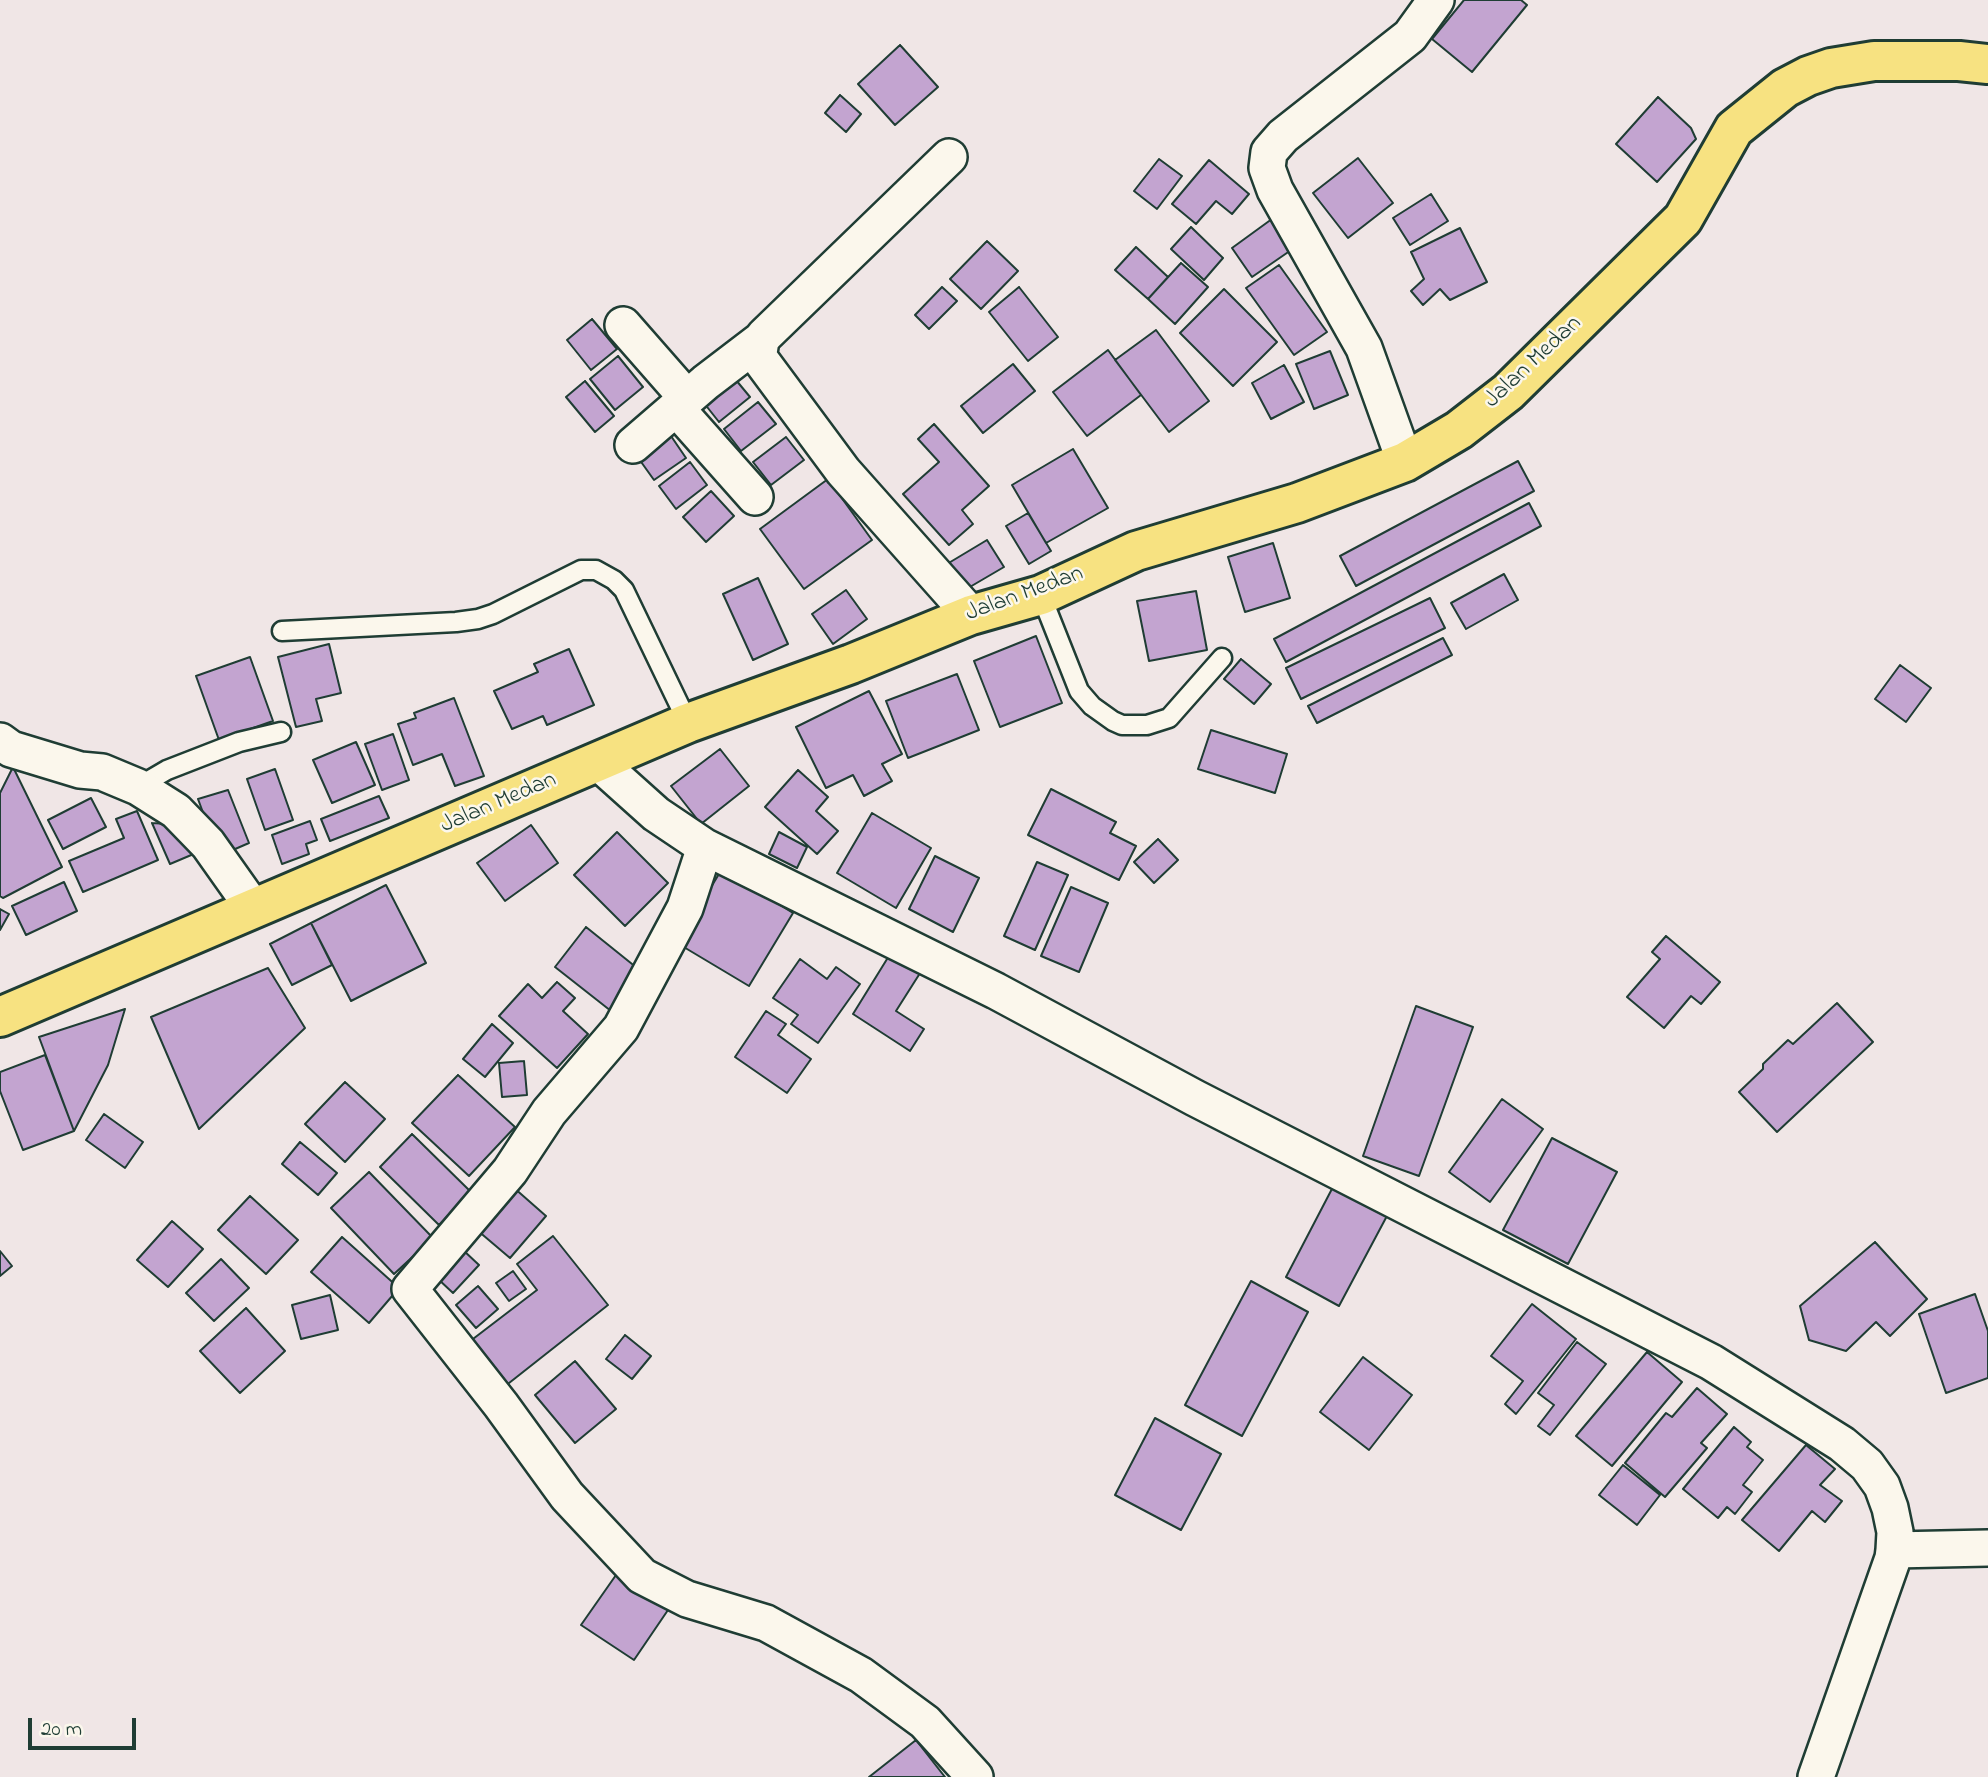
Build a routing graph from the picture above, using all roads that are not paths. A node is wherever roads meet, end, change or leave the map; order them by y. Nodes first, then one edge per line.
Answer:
1 (1436, 0) edge
2 (1988, 64) edge
3 (949, 157) dead end
4 (622, 325) dead end
5 (761, 340) junction
6 (682, 403) junction
7 (633, 445) dead end
8 (1405, 462) junction
9 (755, 497) dead end
10 (1041, 595) junction
11 (971, 615) junction
12 (282, 631) dead end
13 (1222, 658) dead end
14 (688, 723) junction
15 (281, 732) dead end
16 (0, 741) edge
17 (598, 762) junction
18 (138, 788) junction
19 (705, 847) junction
20 (254, 909) junction
21 (0, 1017) edge
22 (1988, 1548) edge
23 (1894, 1550) junction
24 (975, 1777) edge
25 (1816, 1777) edge

1 - 8 street
2 - 8 highway, Jalan Medan
3 - 5 street
4 - 6 street
5 - 6 street
5 - 11 street
6 - 7 street
6 - 9 street
8 - 10 highway, Jalan Medan
10 - 11 highway, Jalan Medan
10 - 13 lane
11 - 14 highway, Jalan Medan
12 - 14 lane
14 - 17 highway, Jalan Medan
15 - 18 lane
16 - 18 street
17 - 19 street
17 - 20 highway, Jalan Medan
18 - 20 street
19 - 23 street
19 - 24 street
20 - 21 highway, Jalan Medan
22 - 23 street
23 - 25 street

